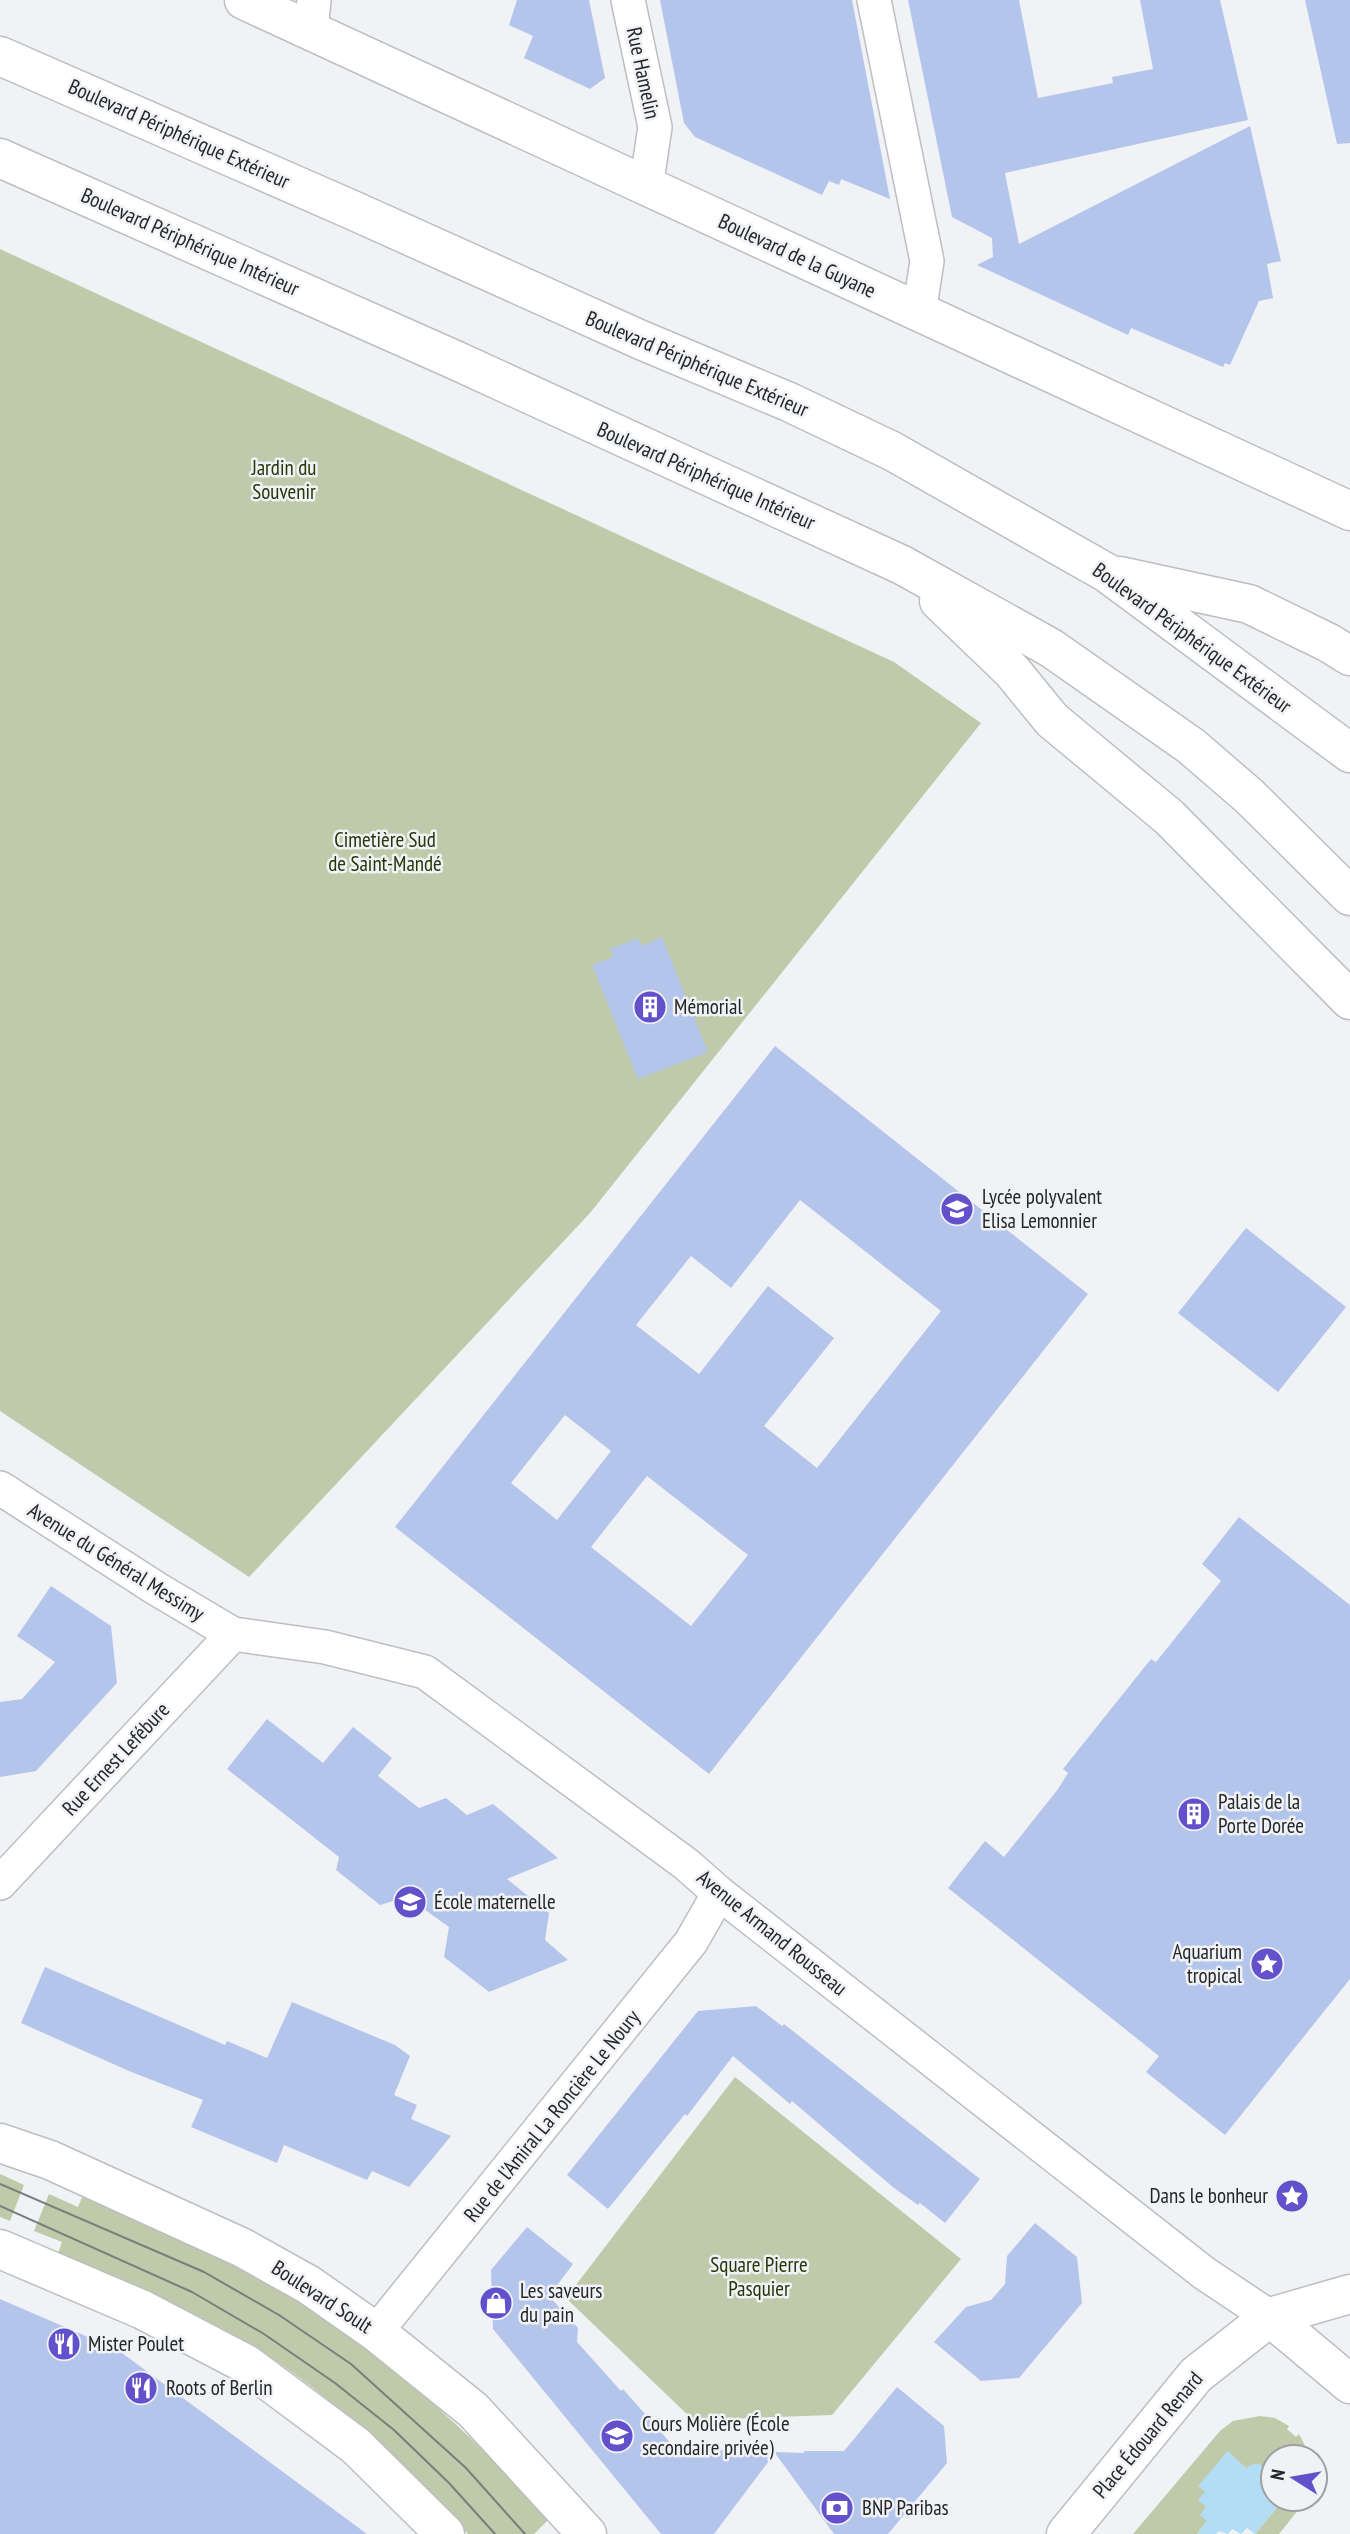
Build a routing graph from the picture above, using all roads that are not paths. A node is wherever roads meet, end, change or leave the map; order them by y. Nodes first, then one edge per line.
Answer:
1 (244, 0) edge
2 (628, 0) edge
3 (874, 0) edge
4 (313, 15) edge
5 (0, 56) edge
6 (0, 158) edge
7 (646, 187) junction
8 (919, 313) junction
9 (1350, 511) edge
10 (902, 565) junction
11 (1107, 573) junction
12 (1350, 656) edge
13 (1350, 752) edge
14 (1350, 896) edge
15 (1350, 1000) edge
16 (0, 1488) edge
17 (233, 1634) junction
18 (0, 1883) edge
19 (719, 1894) junction
20 (0, 2143) edge
21 (0, 2249) edge
22 (1350, 2294) edge
23 (1270, 2317) junction
24 (376, 2332) junction
25 (1350, 2384) edge
26 (445, 2534) edge
27 (587, 2534) edge
28 (1066, 2534) edge

1 - 4 main road, Boulevard de la Guyane
2 - 7 street, Rue Hamelin
3 - 8 street
4 - 7 main road, Boulevard de la Guyane
5 - 11 main road, Boulevard Périphérique Extérieur
6 - 10 main road, Boulevard Périphérique Intérieur
7 - 8 main road, Boulevard de la Guyane
8 - 9 main road, Boulevard de la Guyane
10 - 14 main road, Boulevard Périphérique Intérieur
10 - 15 main road
11 - 12 main road
11 - 13 main road, Boulevard Périphérique Extérieur
16 - 17 street, Avenue du Général Messimy
17 - 18 street, Rue Ernest Lefébure
17 - 19 street, Avenue Armand Rousseau
19 - 23 street, Avenue Armand Rousseau
19 - 24 street, Rue de l'Amiral La Roncière Le Noury
20 - 24 main road, Boulevard Soult
21 - 26 main road
22 - 23 main road, Place Édouard Renard
23 - 25 main road
23 - 28 main road, Place Édouard Renard
24 - 27 main road, Boulevard Soult

